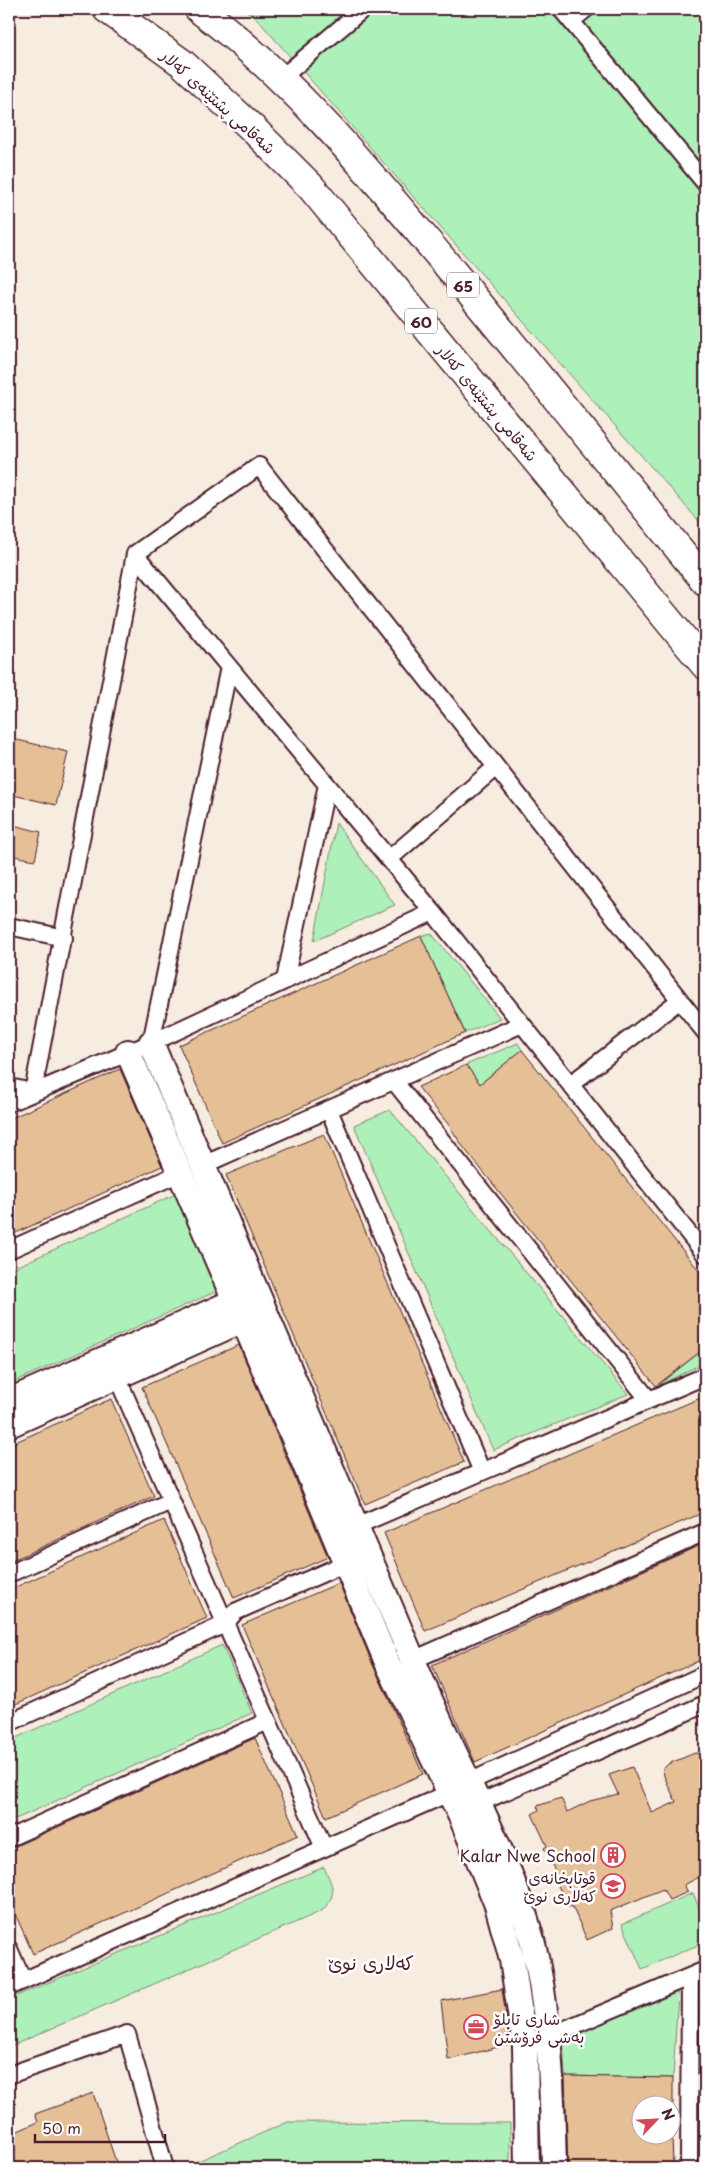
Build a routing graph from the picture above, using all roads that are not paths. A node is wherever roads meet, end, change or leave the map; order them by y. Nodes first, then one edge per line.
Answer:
1 (107, 9) edge
2 (199, 9) edge
3 (363, 9) edge
4 (586, 9) edge
5 (566, 15) edge
6 (280, 79) junction
7 (705, 183) edge
8 (135, 554) junction
9 (705, 581) edge
10 (705, 665) edge
11 (229, 666) junction
12 (496, 767) junction
13 (327, 784) junction
14 (389, 859) junction
15 (433, 912) junction
16 (9, 926) edge
17 (64, 938) junction
18 (285, 980) junction
19 (680, 1000) junction
20 (522, 1024) junction
21 (705, 1032) edge
22 (151, 1042) junction
23 (128, 1052) junction
24 (394, 1081) junction
25 (571, 1084) junction
26 (9, 1087) edge
27 (33, 1092) junction
28 (9, 1103) edge
29 (329, 1110) junction
30 (203, 1165) junction
31 (180, 1173) junction
32 (9, 1250) edge
33 (705, 1254) edge
34 (239, 1311) junction
35 (705, 1376) edge
36 (117, 1377) junction
37 (9, 1400) edge
38 (649, 1400) junction
39 (9, 1425) edge
40 (482, 1472) junction
41 (172, 1501) junction
42 (356, 1526) junction
43 (705, 1532) edge
44 (346, 1563) junction
45 (9, 1574) edge
46 (225, 1624) junction
47 (413, 1660) junction
48 (705, 1674) edge
49 (705, 1704) edge
50 (268, 1720) junction
51 (9, 1723) edge
52 (466, 1793) junction
53 (9, 1838) edge
54 (324, 1848) junction
55 (9, 1949) edge
56 (536, 1957) junction
57 (512, 1960) junction
58 (698, 1973) edge
59 (16, 1984) edge
60 (549, 2036) junction
61 (9, 2075) edge
62 (165, 2168) edge
63 (527, 2168) edge
64 (554, 2168) edge
65 (689, 2168) edge

1 - 10 highway, شەقامی پشتێنەی کەلار / 60
2 - 6 highway, 65
3 - 6 street
4 - 5 street
5 - 7 street
6 - 9 highway, 65
8 - 11 street
8 - 12 street
8 - 17 street
11 - 13 street
11 - 22 street
12 - 14 street
12 - 19 street
13 - 14 street
13 - 18 street
14 - 15 street
15 - 18 street
15 - 20 street
16 - 17 street
17 - 27 street
18 - 22 street
19 - 21 street
19 - 25 street
20 - 24 street
20 - 25 street
22 - 23 street
22 - 30 street
23 - 27 street
23 - 31 street
24 - 29 street
24 - 38 street
25 - 33 street
26 - 27 street
27 - 28 street
29 - 30 street
29 - 40 street
30 - 42 street
31 - 32 street
31 - 34 street
34 - 36 street
34 - 37 street
34 - 44 street
35 - 38 street
36 - 39 street
36 - 41 street
38 - 40 street
40 - 42 street
41 - 45 street
41 - 46 street
42 - 47 street
43 - 47 street
44 - 46 street
44 - 52 street
46 - 50 street
46 - 51 street
47 - 52 street
48 - 52 street
49 - 52 street
50 - 53 street
50 - 54 street
52 - 54 street
52 - 56 street
52 - 57 street
54 - 59 street
55 - 59 street
56 - 57 street
56 - 60 street
57 - 63 street
58 - 60 street
58 - 65 street
60 - 64 street
61 - 62 street

